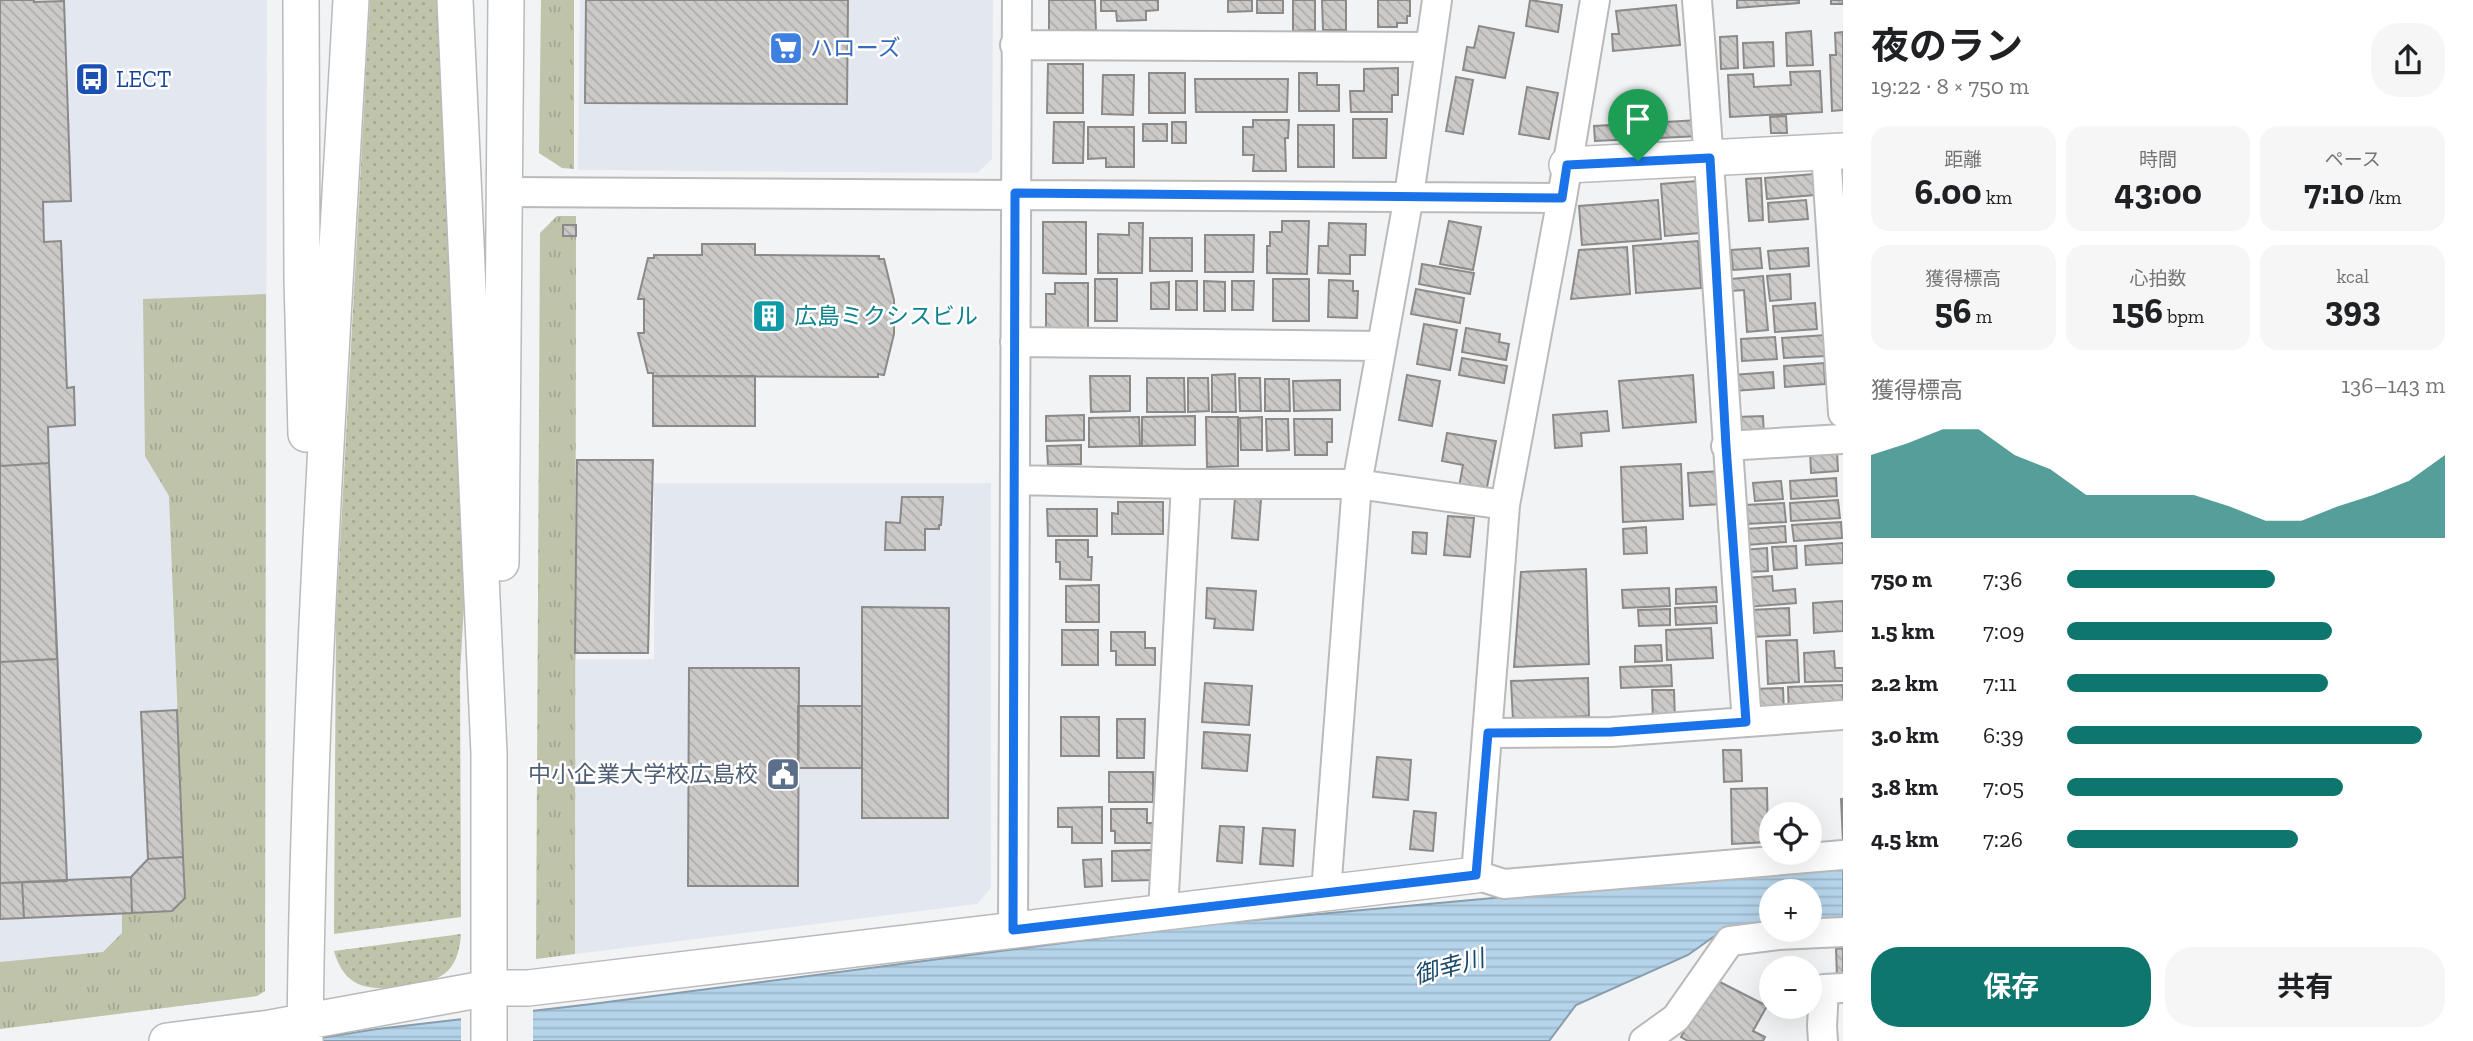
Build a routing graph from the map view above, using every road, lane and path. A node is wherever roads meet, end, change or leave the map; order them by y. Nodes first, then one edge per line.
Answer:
1 (301, 0) edge
2 (351, 0) edge
3 (456, 0) edge
4 (506, 0) edge
5 (1017, 0) edge
6 (1437, 0) edge
7 (1595, 0) edge
8 (1697, 0) edge
9 (1015, 45) junction
10 (1430, 47) junction
11 (1834, 151) edge
12 (1710, 158) junction
13 (1564, 181) junction
14 (505, 192) junction
15 (1015, 193) junction
16 (1409, 196) junction
17 (1015, 342) junction
18 (1380, 346) junction
19 (1843, 412) edge
20 (1843, 439) edge
21 (1726, 446) junction
22 (1015, 480) junction
23 (1186, 484) junction
24 (1357, 484) junction
25 (1505, 505) junction
26 (314, 670) junction
27 (1843, 715) edge
28 (1746, 722) junction
29 (1488, 733) junction
30 (489, 753) junction
31 (1843, 855) edge
32 (1476, 875) junction
33 (1326, 892) junction
34 (1163, 912) junction
35 (1013, 930) junction
36 (1843, 932) edge
37 (1843, 988) edge
38 (489, 1014) edge
39 (305, 1034) edge
40 (167, 1041) edge
41 (1645, 1041) edge
42 (1823, 1041) edge

1 - 26 street
2 - 26 street
3 - 30 street
4 - 14 street
5 - 9 street
6 - 10 street
7 - 13 street
8 - 12 street
9 - 10 street
9 - 15 street
10 - 16 street
11 - 12 street
11 - 19 street
12 - 13 street
12 - 21 street
13 - 16 street
13 - 25 street
14 - 15 street
14 - 30 street
15 - 16 street
15 - 17 street
16 - 18 street
17 - 18 street
17 - 22 street
18 - 24 street
20 - 21 street
21 - 28 street
22 - 23 street
22 - 35 street
23 - 24 street
23 - 34 street
24 - 25 street
24 - 33 street
25 - 29 street
26 - 39 street
27 - 28 street
28 - 29 street
29 - 32 street
30 - 38 street
31 - 32 street
32 - 33 street
33 - 34 street
34 - 35 street
35 - 38 street
36 - 41 street
37 - 42 street
38 - 39 street
39 - 40 street

